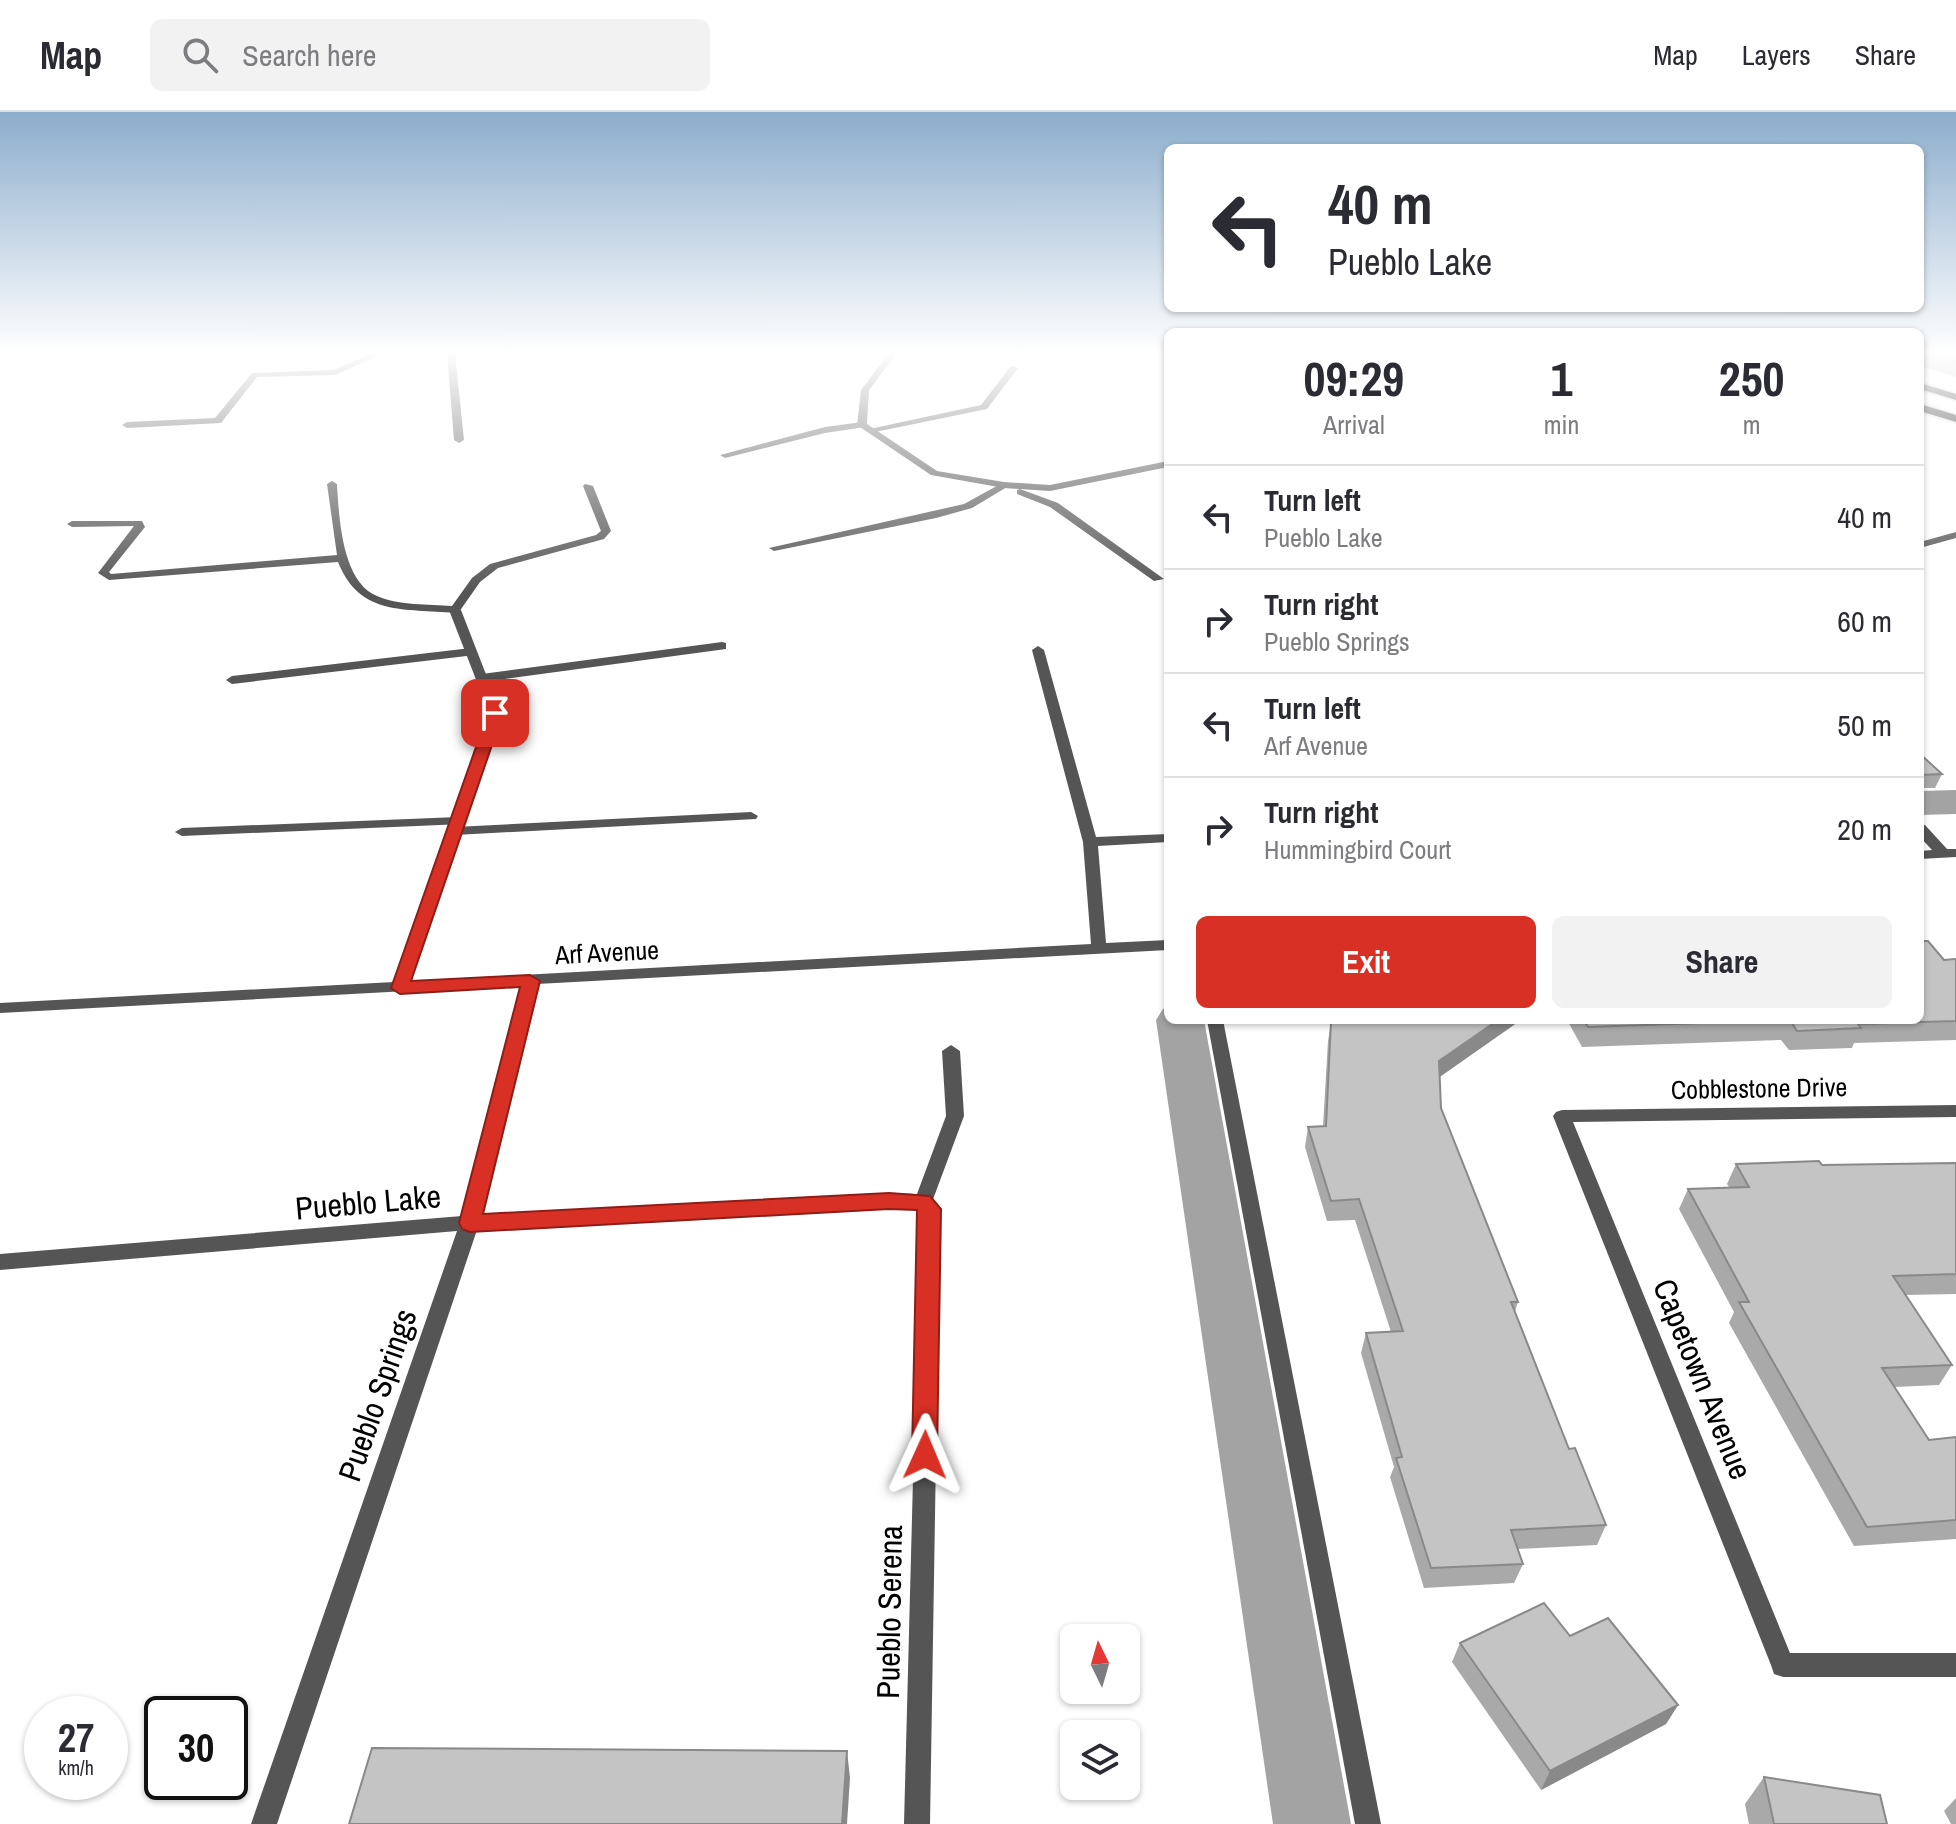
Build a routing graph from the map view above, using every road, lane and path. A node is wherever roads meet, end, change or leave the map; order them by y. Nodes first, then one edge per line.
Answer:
1 (458, 433) edge
2 (813, 433) edge
3 (875, 433) edge
4 (459, 440) dead end
5 (725, 455) dead end
6 (1164, 465) edge
7 (332, 484) dead end
8 (1004, 485) junction
9 (588, 486) dead end
10 (72, 524) dead end
11 (1956, 535) edge
12 (1924, 544) edge
13 (774, 548) dead end
14 (344, 558) junction
15 (1158, 579) dead end
16 (455, 610) junction
17 (722, 646) dead end
18 (1038, 650) dead end
19 (471, 652) junction
20 (482, 678) junction
21 (232, 680) dead end
22 (751, 816) dead end
23 (457, 826) junction
24 (1924, 831) edge
25 (182, 832) dead end
26 (1164, 838) edge
27 (1090, 842) junction
28 (1950, 853) edge
29 (1924, 855) edge
30 (1164, 945) edge
31 (1099, 950) junction
32 (530, 981) junction
33 (400, 988) junction
34 (0, 1008) edge
35 (1216, 1024) edge
36 (951, 1051) dead end
37 (1956, 1111) edge
38 (1562, 1116) joint
39 (926, 1206) junction
40 (470, 1223) junction
41 (0, 1262) edge
42 (1956, 1665) edge
43 (264, 1824) edge
44 (917, 1824) edge
45 (1368, 1824) edge

1 - 4 street
2 - 5 street
3 - 8 street
6 - 8 street
7 - 14 street
8 - 13 street
8 - 15 street
9 - 16 street
10 - 14 street
11 - 12 street
14 - 16 street
16 - 19 street
17 - 20 street
18 - 27 street
19 - 20 street
19 - 21 street
20 - 23 street
22 - 23 street
23 - 25 street
23 - 33 street
24 - 28 street
26 - 27 street
27 - 31 street
28 - 29 street
30 - 31 street, Arf Avenue
31 - 32 street, Arf Avenue
32 - 33 street, Arf Avenue
32 - 40 street, Pueblo Springs
33 - 34 street, Arf Avenue
35 - 45 street
36 - 39 street, Pueblo Serena
37 - 38 street, Cobblestone Drive
38 - 42 street, Capetown Avenue
39 - 40 street, Pueblo Lake
39 - 44 street, Pueblo Serena
40 - 41 street, Pueblo Lake
40 - 43 street, Pueblo Springs

